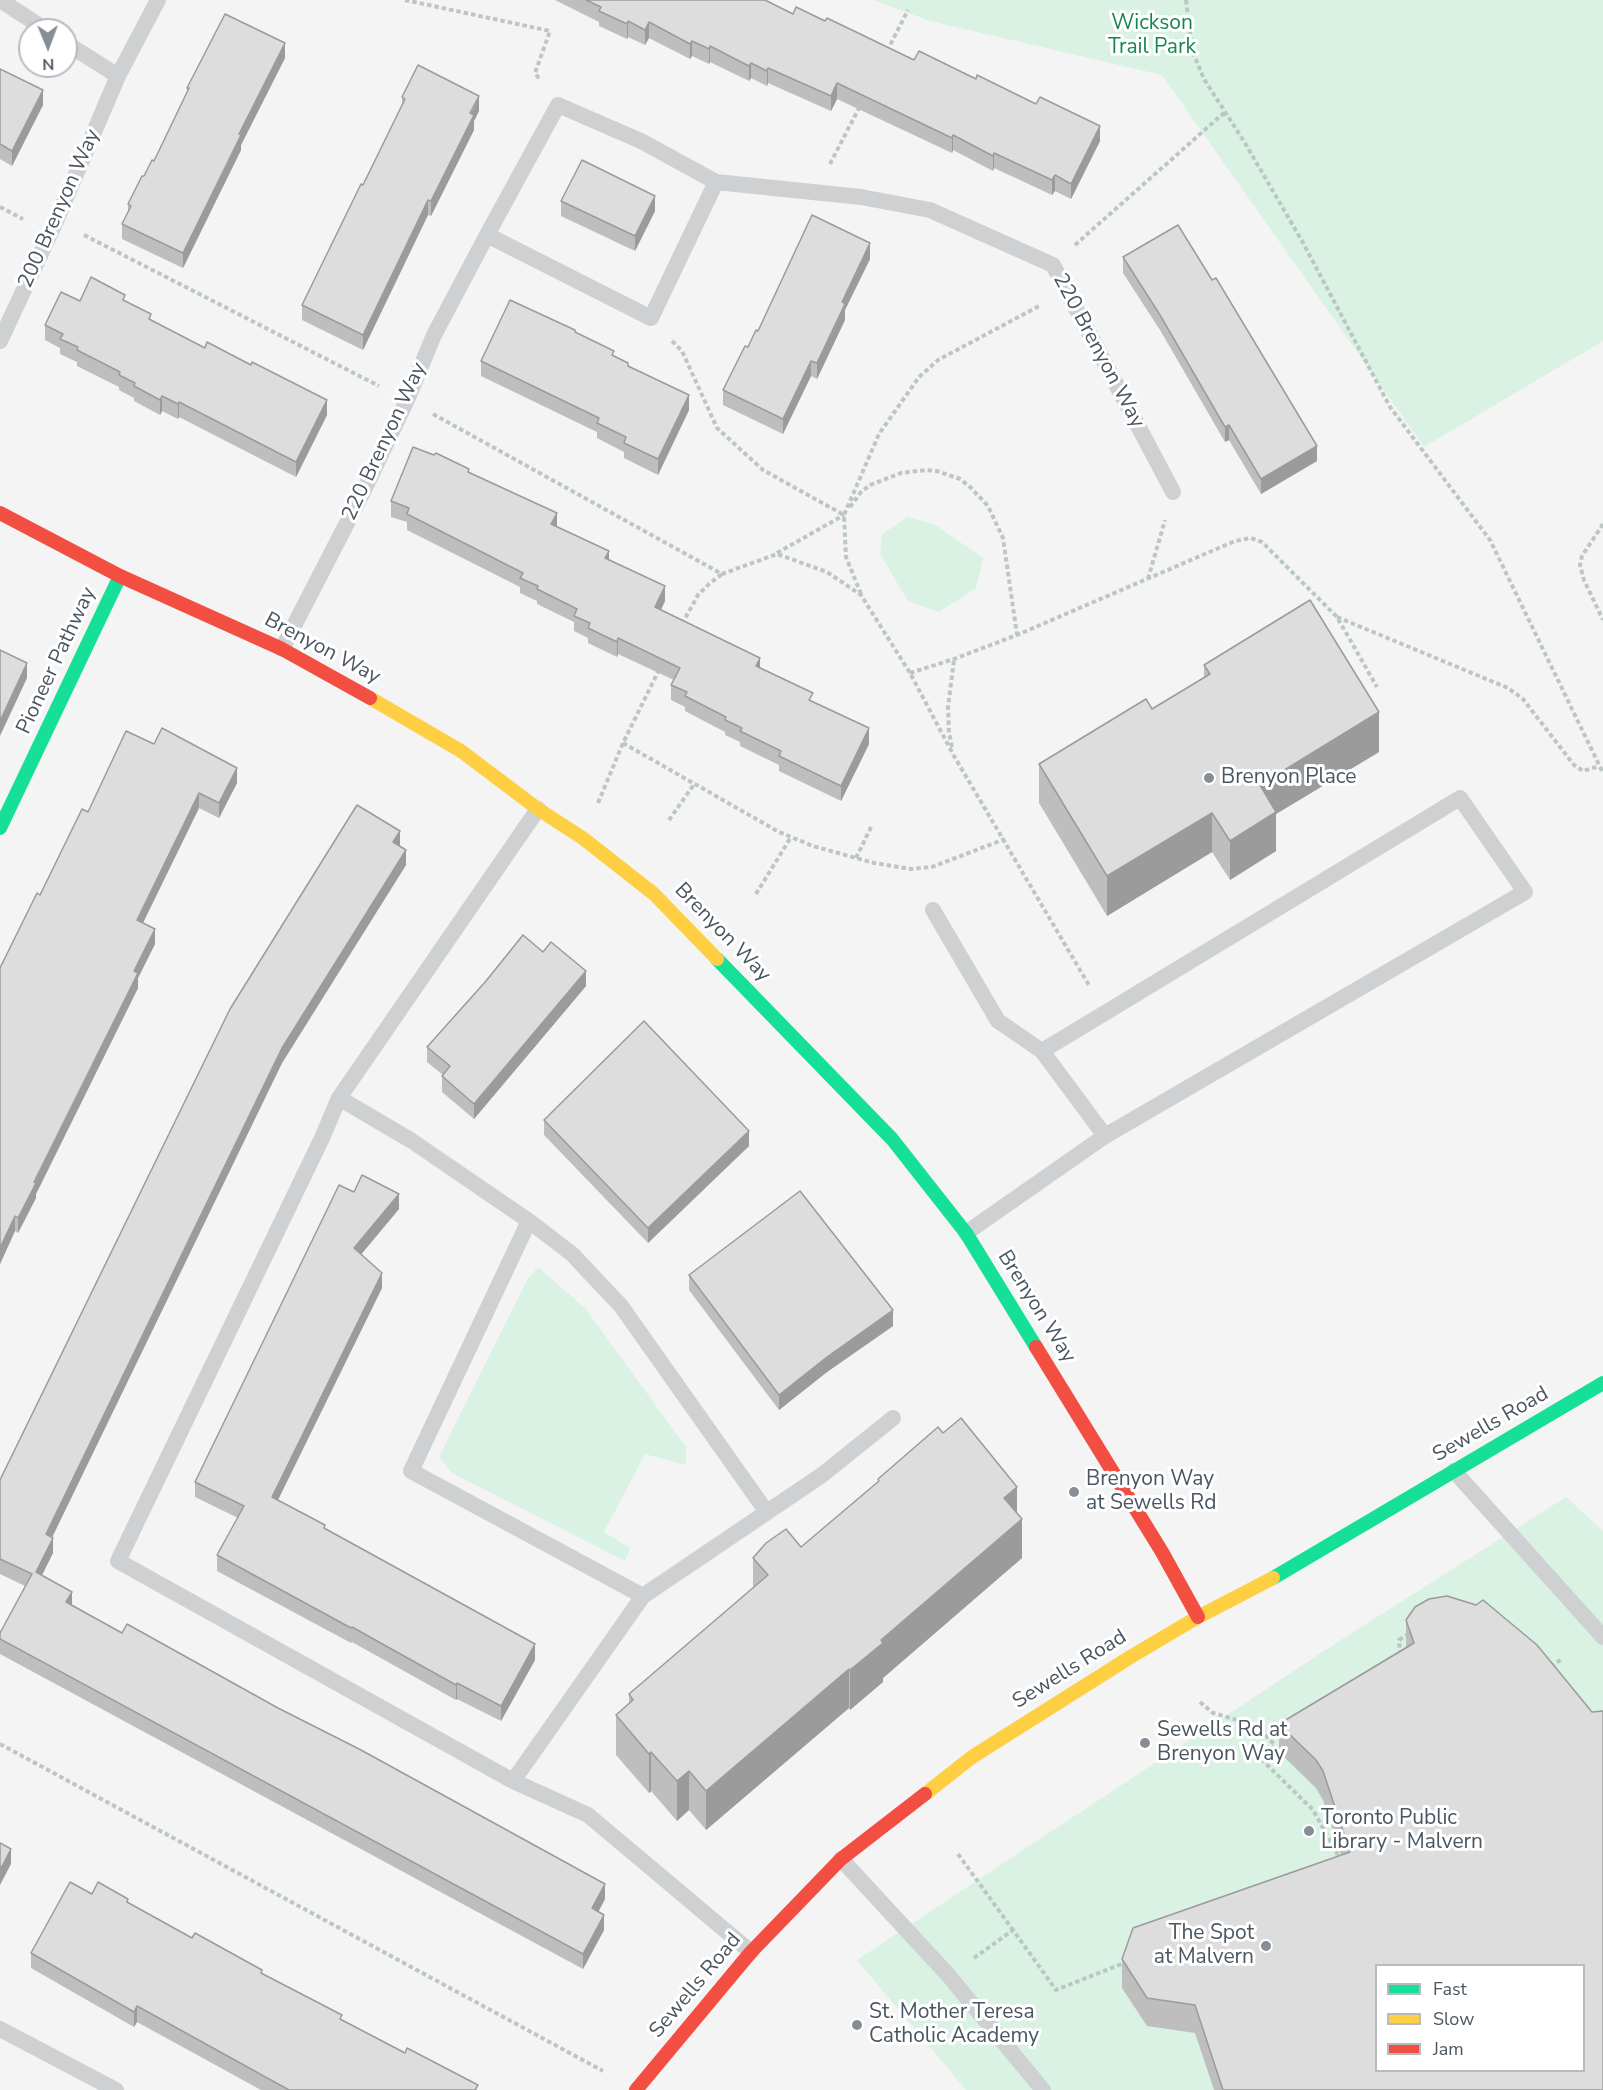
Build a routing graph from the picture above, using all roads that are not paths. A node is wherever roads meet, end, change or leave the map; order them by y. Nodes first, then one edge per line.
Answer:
1 (0, 0) edge
2 (158, 0) edge
3 (28, 18) edge
4 (78, 51) edge
5 (118, 76) junction
6 (716, 182) junction
7 (487, 235) junction
8 (0, 341) edge
9 (1173, 492) road end
10 (0, 513) edge
11 (120, 576) junction
12 (282, 649) junction
13 (538, 809) junction
14 (0, 828) edge
15 (933, 910) dead end
16 (1041, 1051) junction
17 (339, 1098) junction
18 (1105, 1136) junction
19 (529, 1221) junction
20 (966, 1233) junction
21 (1603, 1383) edge
22 (893, 1418) dead end
23 (1454, 1471) junction
24 (766, 1511) junction
25 (643, 1596) junction
26 (1198, 1617) junction
27 (1603, 1637) edge
28 (513, 1781) junction
29 (841, 1859) junction
30 (751, 1952) junction
31 (0, 2029) edge
32 (116, 2090) edge
33 (637, 2090) edge
34 (1043, 2090) edge

1 - 3 lane
2 - 5 lane, 200 Brenyon Way
4 - 5 lane
5 - 8 lane, 200 Brenyon Way
6 - 7 lane, 220 Brenyon Way
6 - 7 lane
6 - 9 lane, 220 Brenyon Way
7 - 12 lane, 220 Brenyon Way
10 - 11 street, Brenyon Way
11 - 12 street, Brenyon Way
11 - 14 street, Pioneer Pathway
12 - 13 street, Brenyon Way
13 - 17 lane
13 - 20 street, Brenyon Way
15 - 16 lane
16 - 18 lane
16 - 18 lane
17 - 19 lane
17 - 28 lane
18 - 20 lane
19 - 24 lane
19 - 25 lane
20 - 26 street, Brenyon Way
21 - 23 street, Sewells Road
22 - 24 lane
23 - 26 street, Sewells Road
23 - 27 lane
24 - 25 lane
25 - 28 lane
26 - 29 street, Sewells Road
28 - 30 lane
29 - 30 street, Sewells Road
29 - 34 lane
30 - 33 street, Sewells Road
31 - 32 lane

